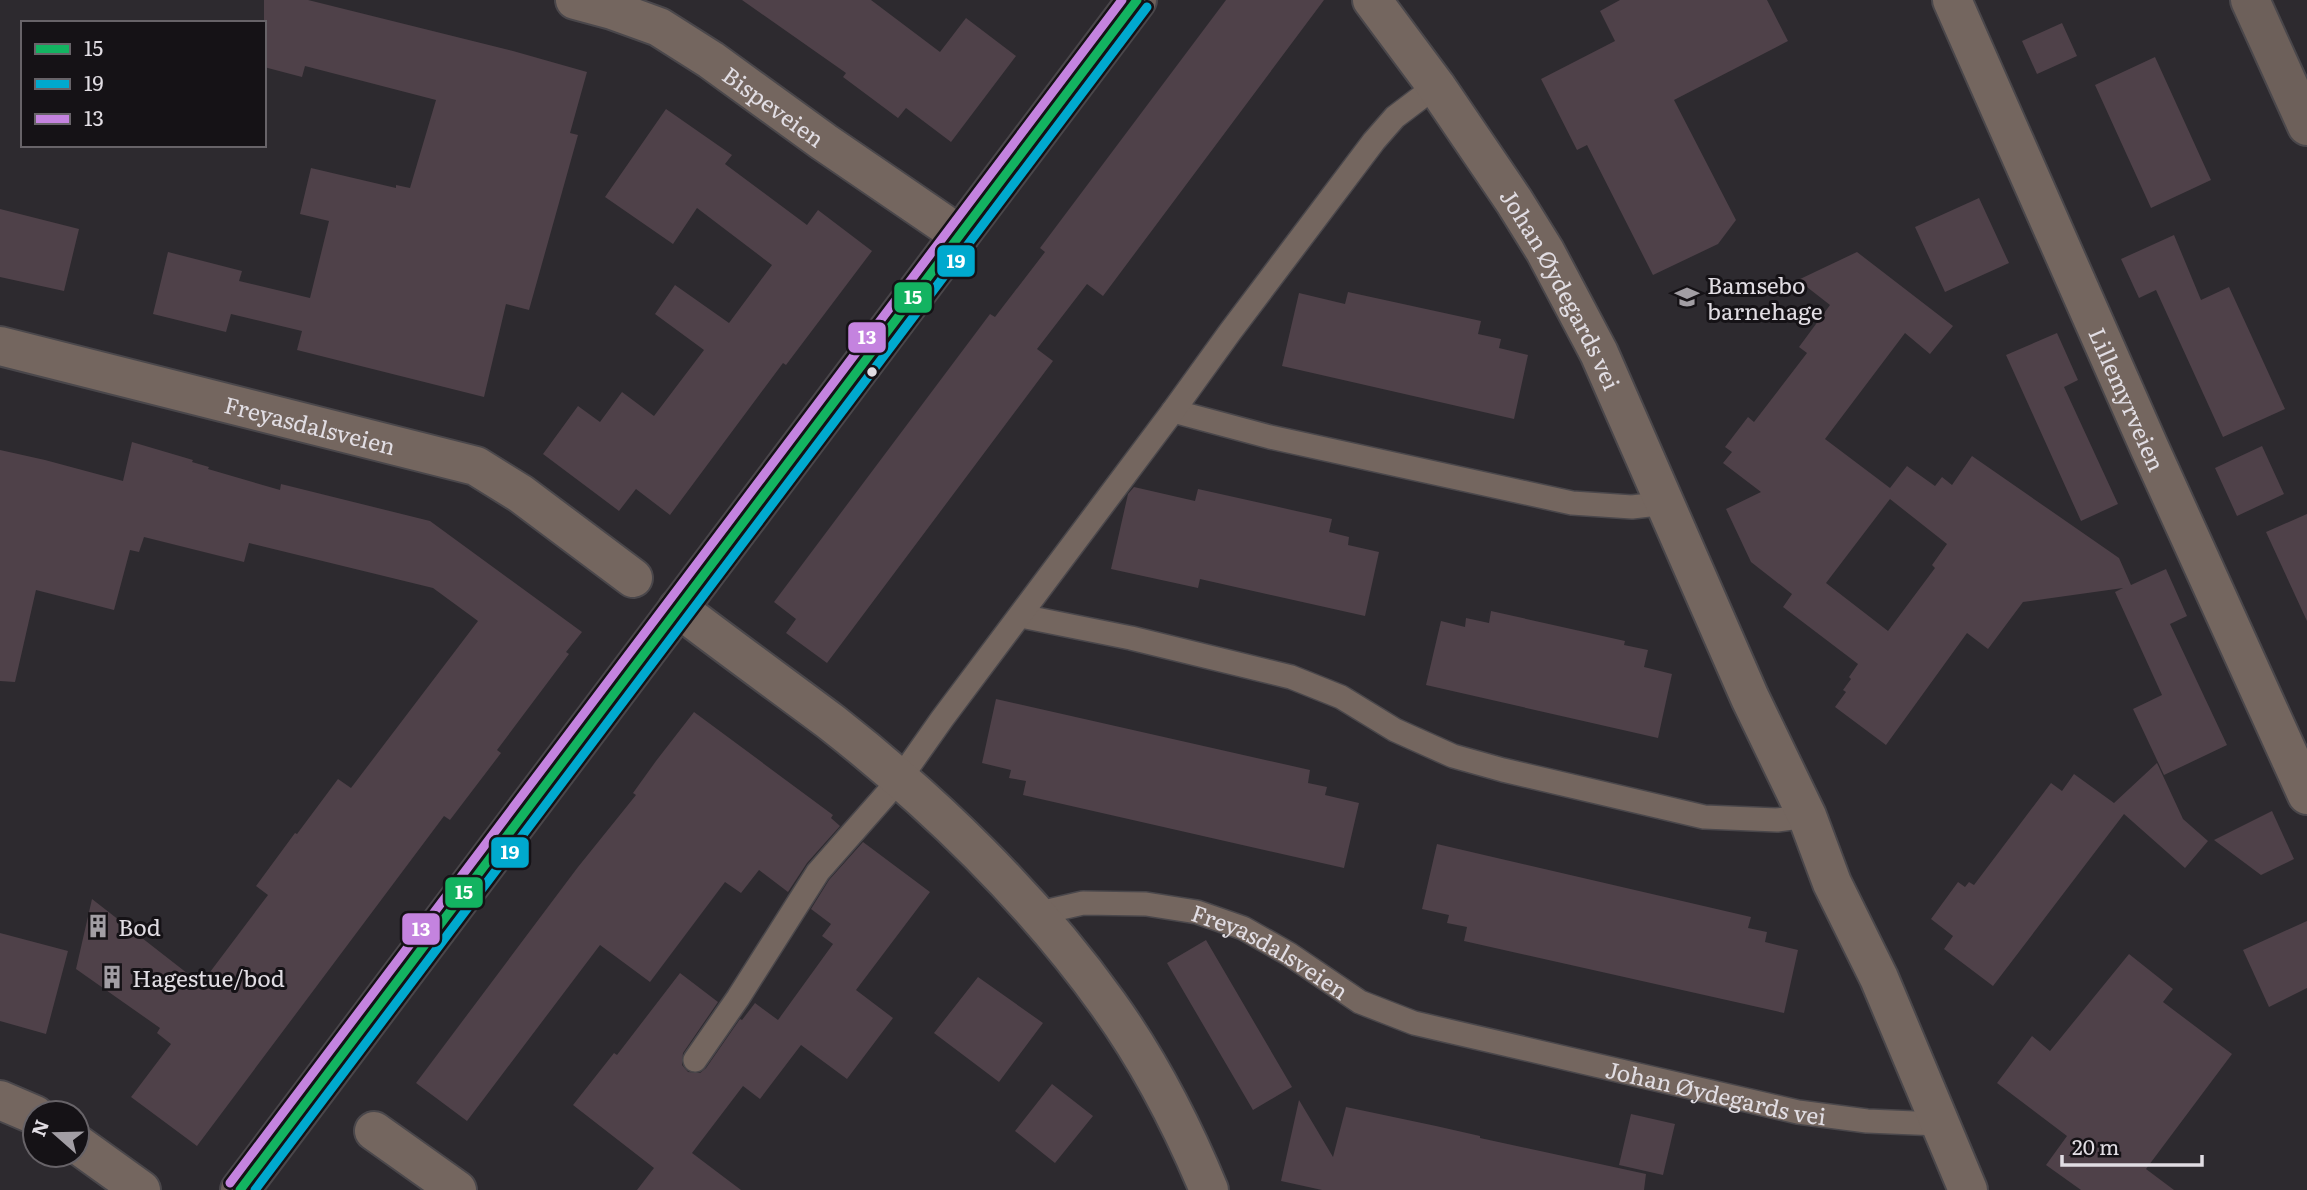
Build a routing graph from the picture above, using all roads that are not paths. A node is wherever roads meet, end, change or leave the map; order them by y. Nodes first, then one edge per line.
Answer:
1 (575, 0) edge
2 (1137, 0) edge
3 (1372, 0) edge
4 (1952, 0) edge
5 (2250, 0) edge
6 (1436, 86) junction
7 (2307, 126) edge
8 (960, 235) junction
9 (0, 346) edge
10 (1172, 411) junction
11 (1666, 503) junction
12 (633, 578) dead end
13 (678, 608) junction
14 (1021, 616) junction
15 (899, 780) junction
16 (2307, 795) edge
17 (1807, 816) junction
18 (1035, 914) junction
19 (1497, 1042) joint
20 (695, 1060) dead end
21 (0, 1100) edge
22 (21, 1109) edge
23 (1939, 1124) junction
24 (374, 1131) dead end
25 (91, 1154) edge
26 (141, 1190) edge
27 (240, 1190) edge
28 (457, 1190) edge
29 (1209, 1190) edge
30 (1968, 1190) edge

1 - 8 street, Bispeveien
2 - 8 main road
3 - 6 street, Johan Øydegards vei
4 - 16 street, Lillemyrveien
5 - 7 main road
6 - 10 lane
6 - 11 street, Johan Øydegards vei
8 - 13 main road
9 - 12 street, Freyasdalsveien
10 - 11 lane
10 - 14 lane
11 - 17 street, Johan Øydegards vei
13 - 15 street
13 - 27 main road
14 - 15 lane
14 - 17 lane
15 - 18 street
15 - 20 lane
17 - 23 street, Johan Øydegards vei
18 - 19 lane, Freyasdalsveien
18 - 29 street
19 - 23 lane, Johan Øydegards vei
21 - 22 street
23 - 30 street, Johan Øydegards vei
24 - 28 street
25 - 26 street

